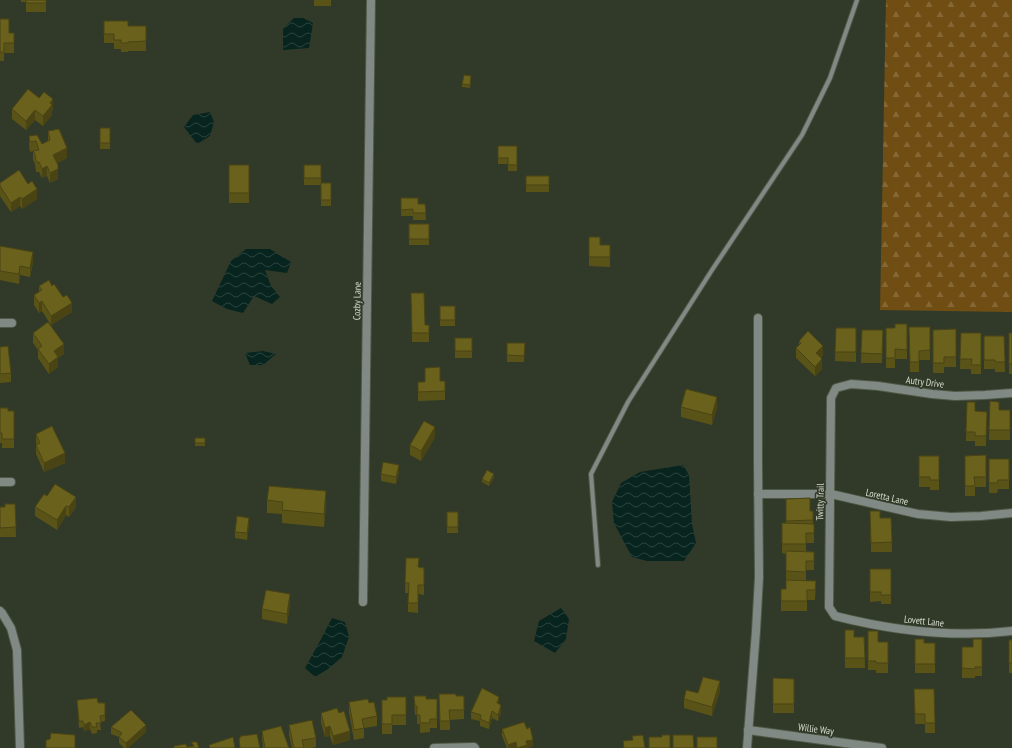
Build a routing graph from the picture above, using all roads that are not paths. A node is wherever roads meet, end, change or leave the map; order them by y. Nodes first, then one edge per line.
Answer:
1 (371, 0) edge
2 (857, 0) edge
3 (758, 318) dead end
4 (0, 323) edge
5 (12, 323) dead end
6 (836, 388) joint
7 (1012, 393) edge
8 (0, 482) edge
9 (11, 482) dead end
10 (758, 494) junction
11 (831, 494) junction
12 (1012, 513) edge
13 (598, 565) dead end
14 (363, 602) dead end
15 (0, 611) edge
16 (835, 616) joint
17 (1012, 631) edge
18 (748, 730) junction
19 (20, 748) edge
20 (434, 748) edge
21 (475, 748) edge
22 (747, 748) edge
23 (882, 748) edge

1 - 14 street, Cozby Lane
2 - 13 lane
3 - 10 street
4 - 5 street
6 - 7 street, Autry Drive
6 - 11 street, Twitty Trail
8 - 9 street
10 - 11 street, Loretta Lane
10 - 18 street
11 - 12 street, Loretta Lane
11 - 16 street, Twitty Trail
15 - 19 street
16 - 17 street, Lovett Lane
18 - 22 street
18 - 23 street, Willie Way
20 - 21 street

